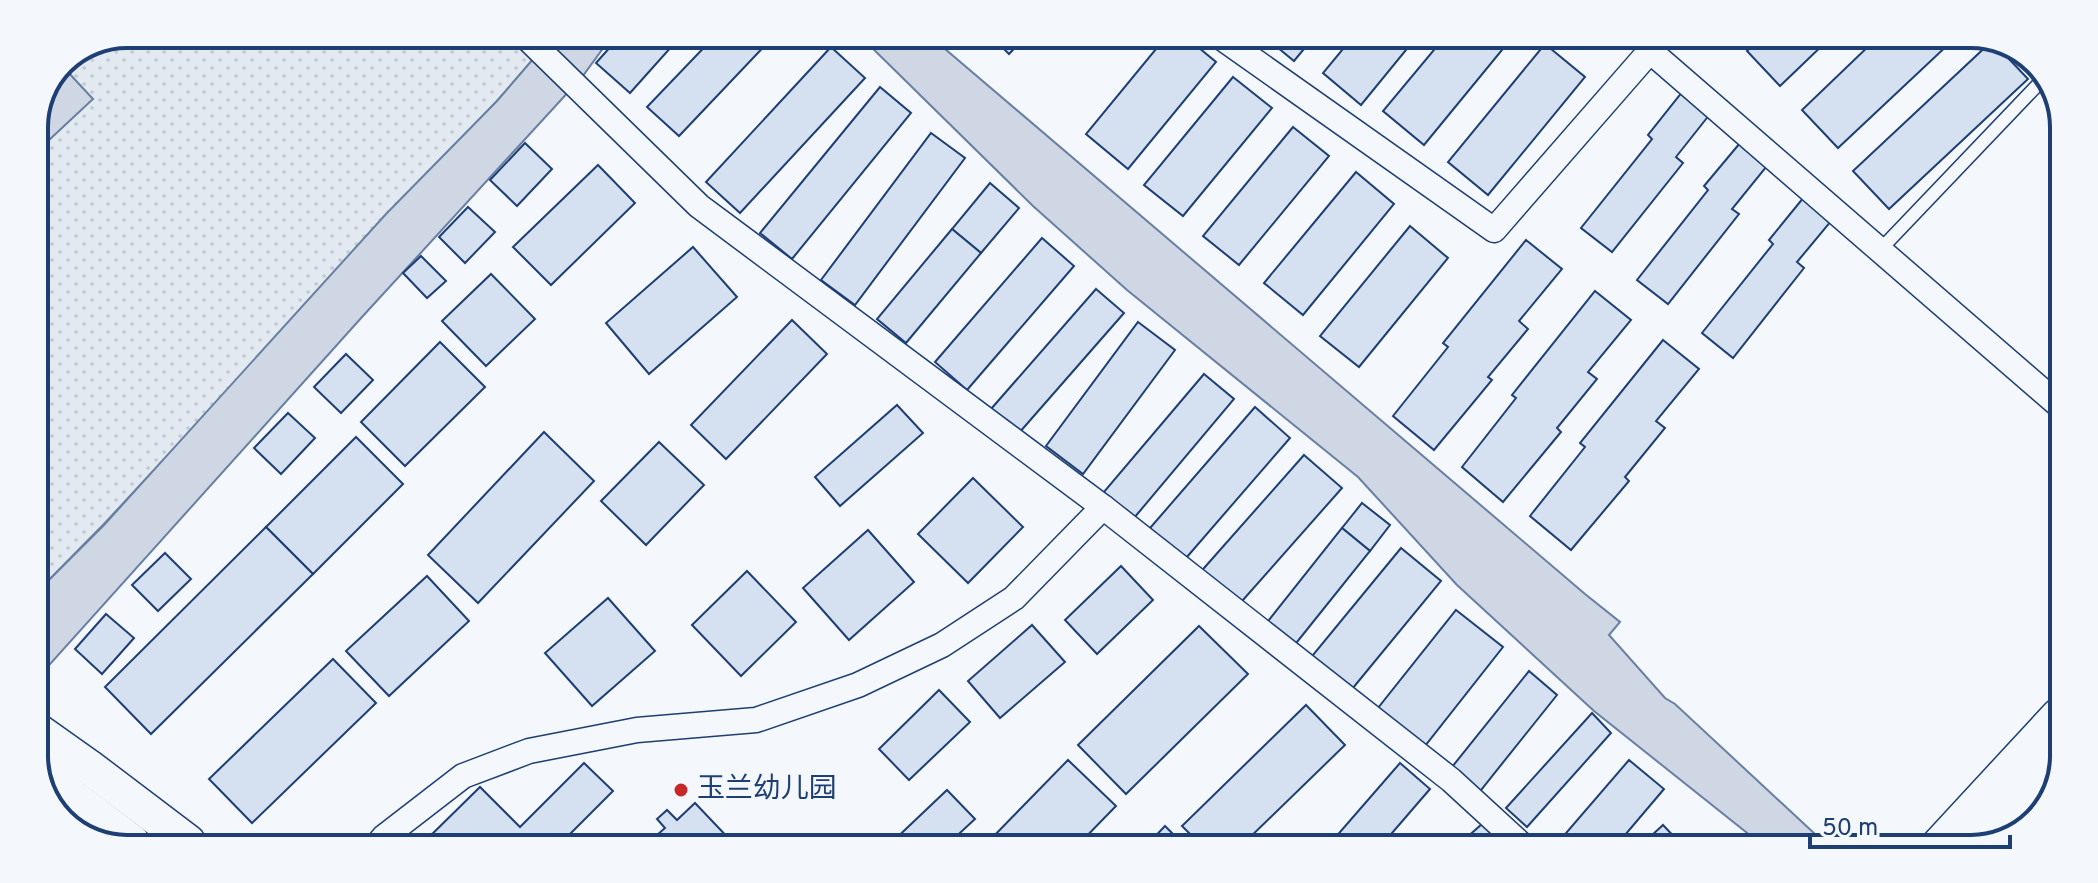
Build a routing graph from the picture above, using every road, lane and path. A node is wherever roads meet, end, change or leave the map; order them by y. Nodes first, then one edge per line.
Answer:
1 (536, 48) edge
2 (1236, 48) edge
3 (2038, 85) edge
4 (1880, 250) junction
5 (2050, 397) edge
6 (1103, 507) junction
7 (2050, 727) edge
8 (48, 747) edge
9 (48, 759) edge
10 (2048, 771) edge
11 (122, 834) edge
12 (179, 835) edge
13 (387, 835) edge
14 (1511, 835) edge
15 (1969, 835) edge
16 (1972, 835) edge

1 - 6 street
2 - 4 street
3 - 4 lane
4 - 5 street
6 - 13 street
6 - 14 street
7 - 15 main road
8 - 12 main road
9 - 11 main road
10 - 16 main road

